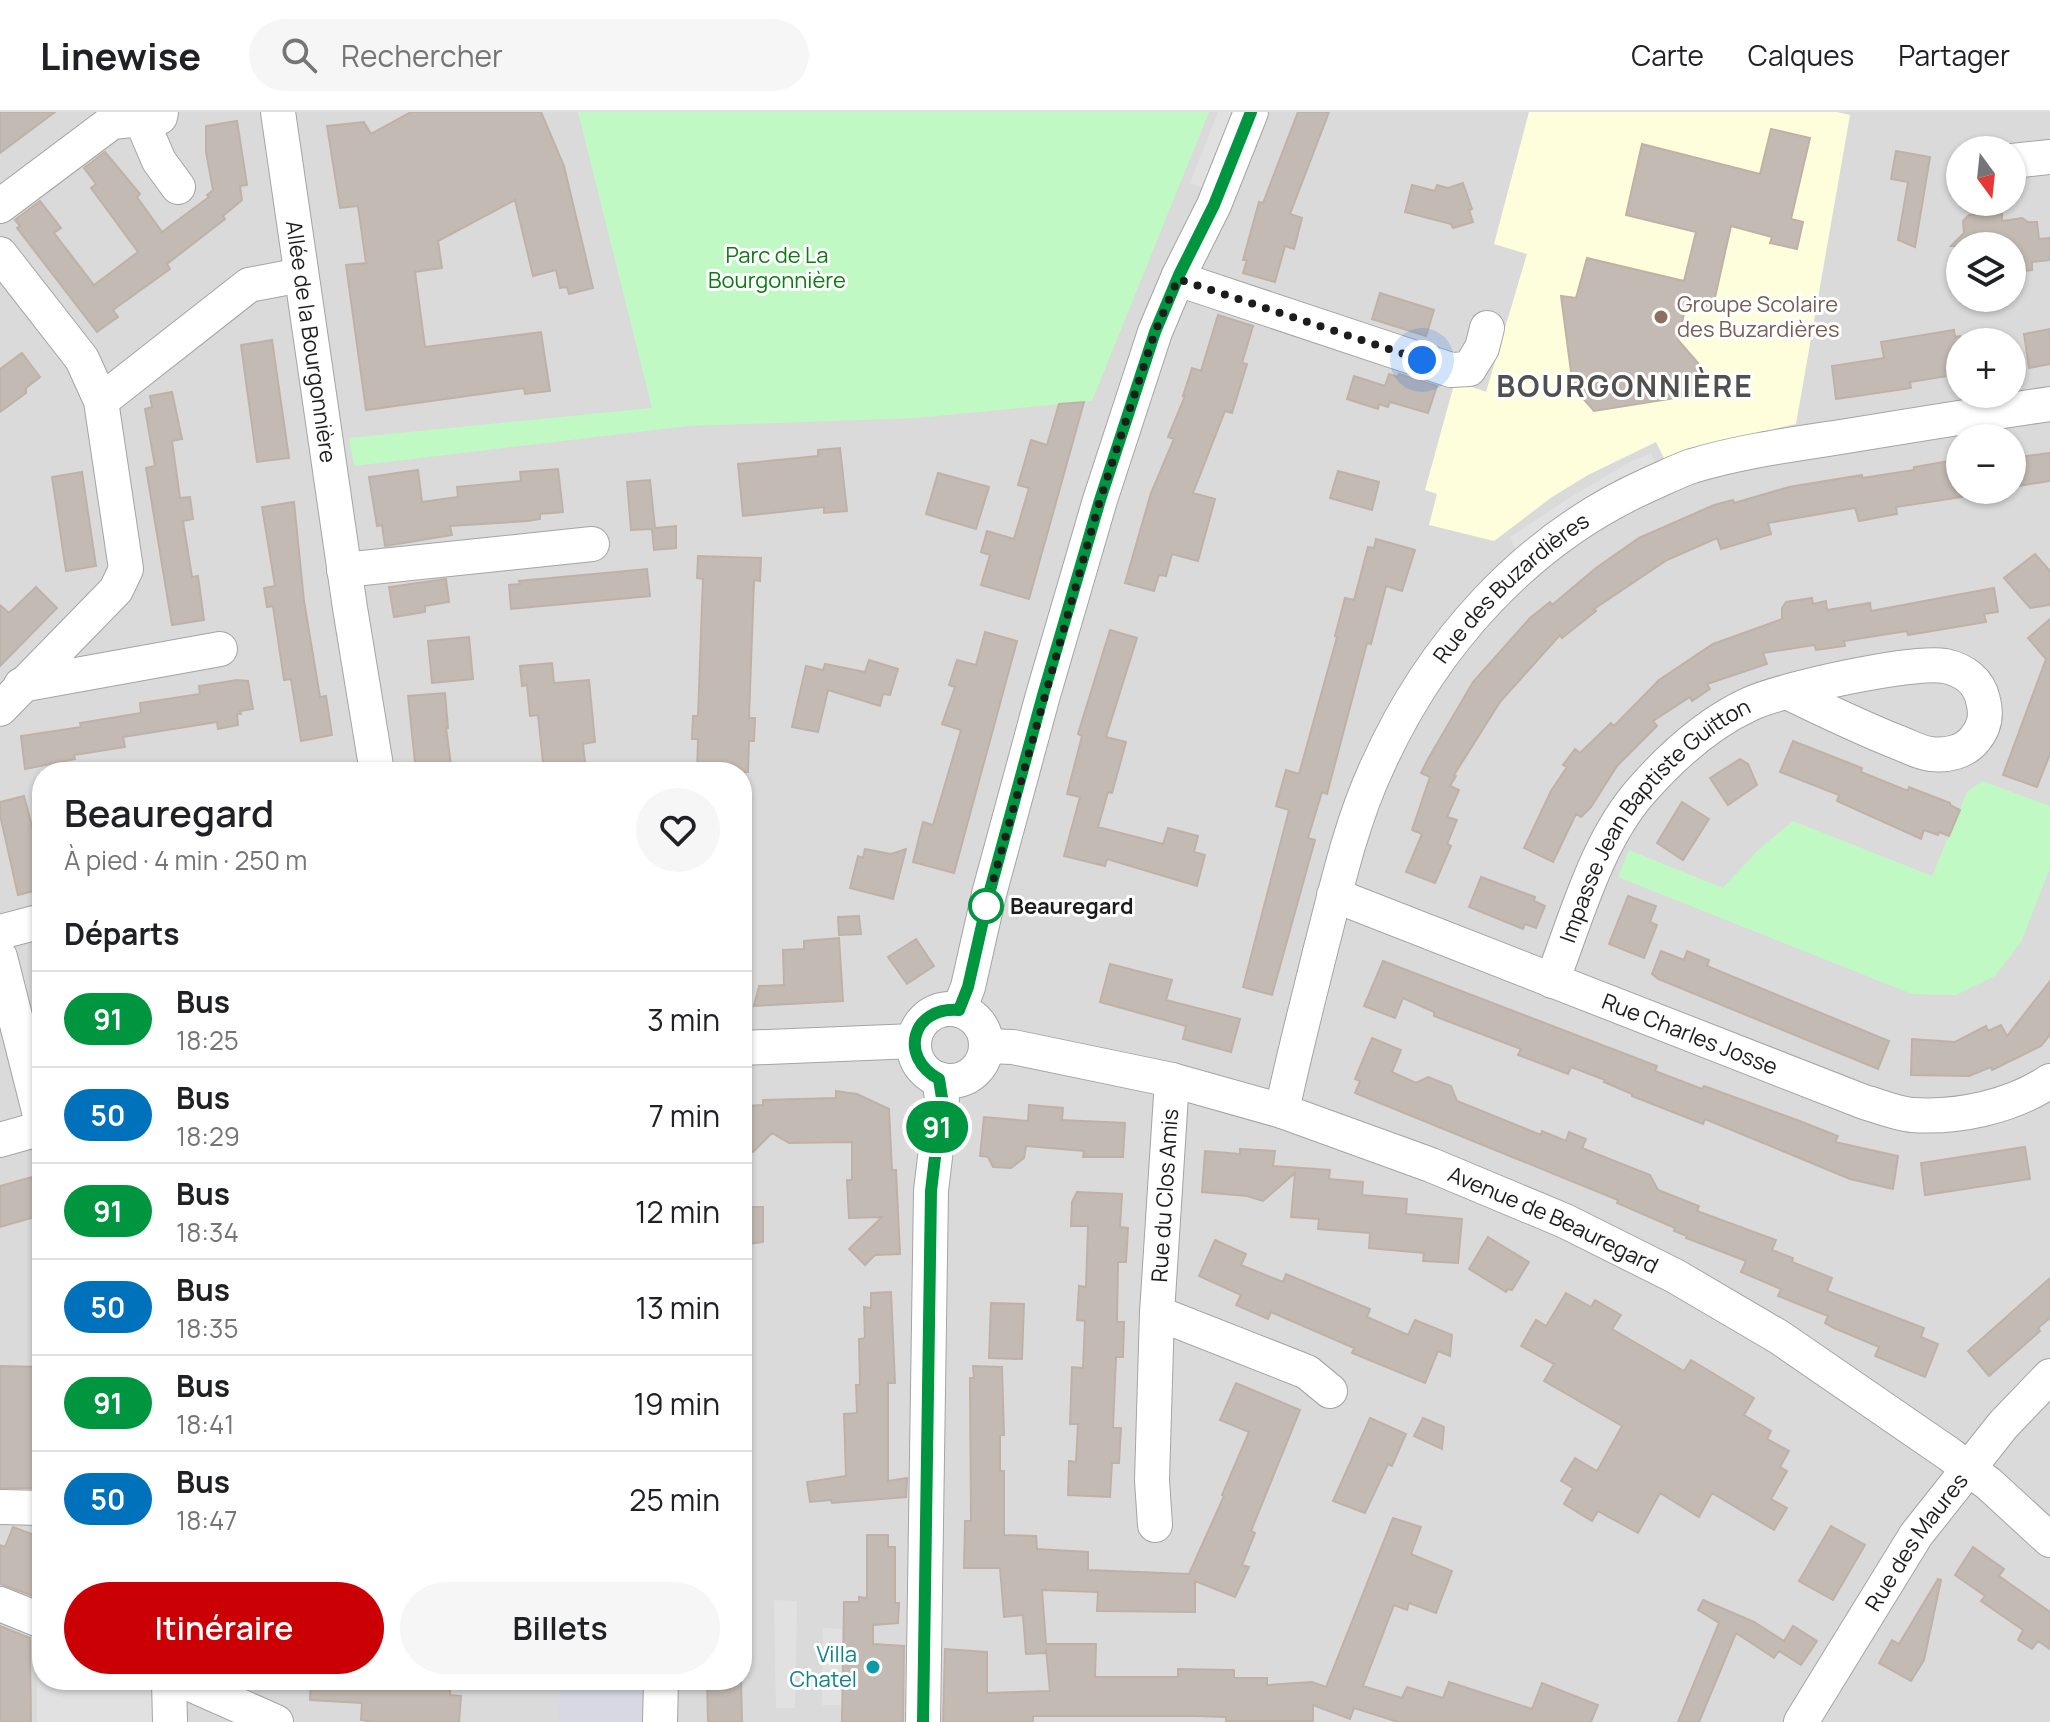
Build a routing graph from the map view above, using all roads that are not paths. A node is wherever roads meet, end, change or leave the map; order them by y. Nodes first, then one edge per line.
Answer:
1 (278, 112) edge
2 (1251, 112) edge
3 (151, 116) edge
4 (2026, 162) edge
5 (2050, 163) edge
6 (178, 187) dead end
7 (0, 206) edge
8 (0, 254) edge
9 (301, 275) junction
10 (1178, 279) junction
11 (1487, 328) dead end
12 (101, 401) junction
13 (2050, 404) edge
14 (592, 544) dead end
15 (344, 570) junction
16 (220, 649) dead end
17 (1787, 692) junction
18 (10, 697) edge
19 (375, 762) edge
20 (1334, 895) junction
21 (32, 924) edge
22 (0, 932) edge
23 (0, 957) edge
24 (1552, 981) junction
25 (959, 1010) junction
26 (914, 1041) junction
27 (986, 1046) junction
28 (752, 1048) edge
29 (939, 1079) junction
30 (1172, 1080) junction
31 (2050, 1081) edge
32 (32, 1086) edge
33 (1282, 1111) junction
34 (32, 1129) edge
35 (0, 1140) edge
36 (1157, 1313) junction
37 (2050, 1376) edge
38 (1330, 1391) dead end
39 (1967, 1468) junction
40 (2, 1507) edge
41 (32, 1508) edge
42 (1155, 1525) dead end
43 (2050, 1540) edge
44 (0, 1604) edge
45 (32, 1617) edge
46 (169, 1690) edge
47 (204, 1690) edge
48 (661, 1690) edge
49 (170, 1722) edge
50 (276, 1722) edge
51 (660, 1722) edge
52 (923, 1722) edge
53 (1801, 1722) edge

1 - 9 street, Allée de la Bourgonnière
2 - 10 street
3 - 6 street
3 - 7 street
4 - 5 street
8 - 12 street
9 - 12 street
9 - 15 street, Allée de la Bourgonnière
10 - 11 street
10 - 25 street
12 - 18 street
13 - 20 street, Rue des Buzardières
14 - 15 street
15 - 19 street, Allée de la Bourgonnière
16 - 18 street
17 - 17 street, Impasse Jean Baptiste Guitton
17 - 24 street, Impasse Jean Baptiste Guitton
20 - 24 street, Rue Charles Josse
20 - 33 street, Rue des Buzardières
21 - 22 street
23 - 32 street
24 - 31 street, Rue Charles Josse
25 - 26 street
25 - 27 street
26 - 28 street
26 - 29 street
27 - 29 street
27 - 30 street, Avenue de Beauregard
29 - 52 street
30 - 33 street, Avenue de Beauregard
30 - 36 street, Rue du Clos Amis
33 - 39 street, Avenue de Beauregard
34 - 35 street
36 - 38 street, Rue du Clos Amis
36 - 42 street, Rue du Clos Amis
37 - 39 street, Rue des Maures
39 - 43 street, Avenue de Beauregard
39 - 53 street, Rue des Maures
40 - 41 street
44 - 45 street
46 - 49 street
47 - 50 street
48 - 51 street

